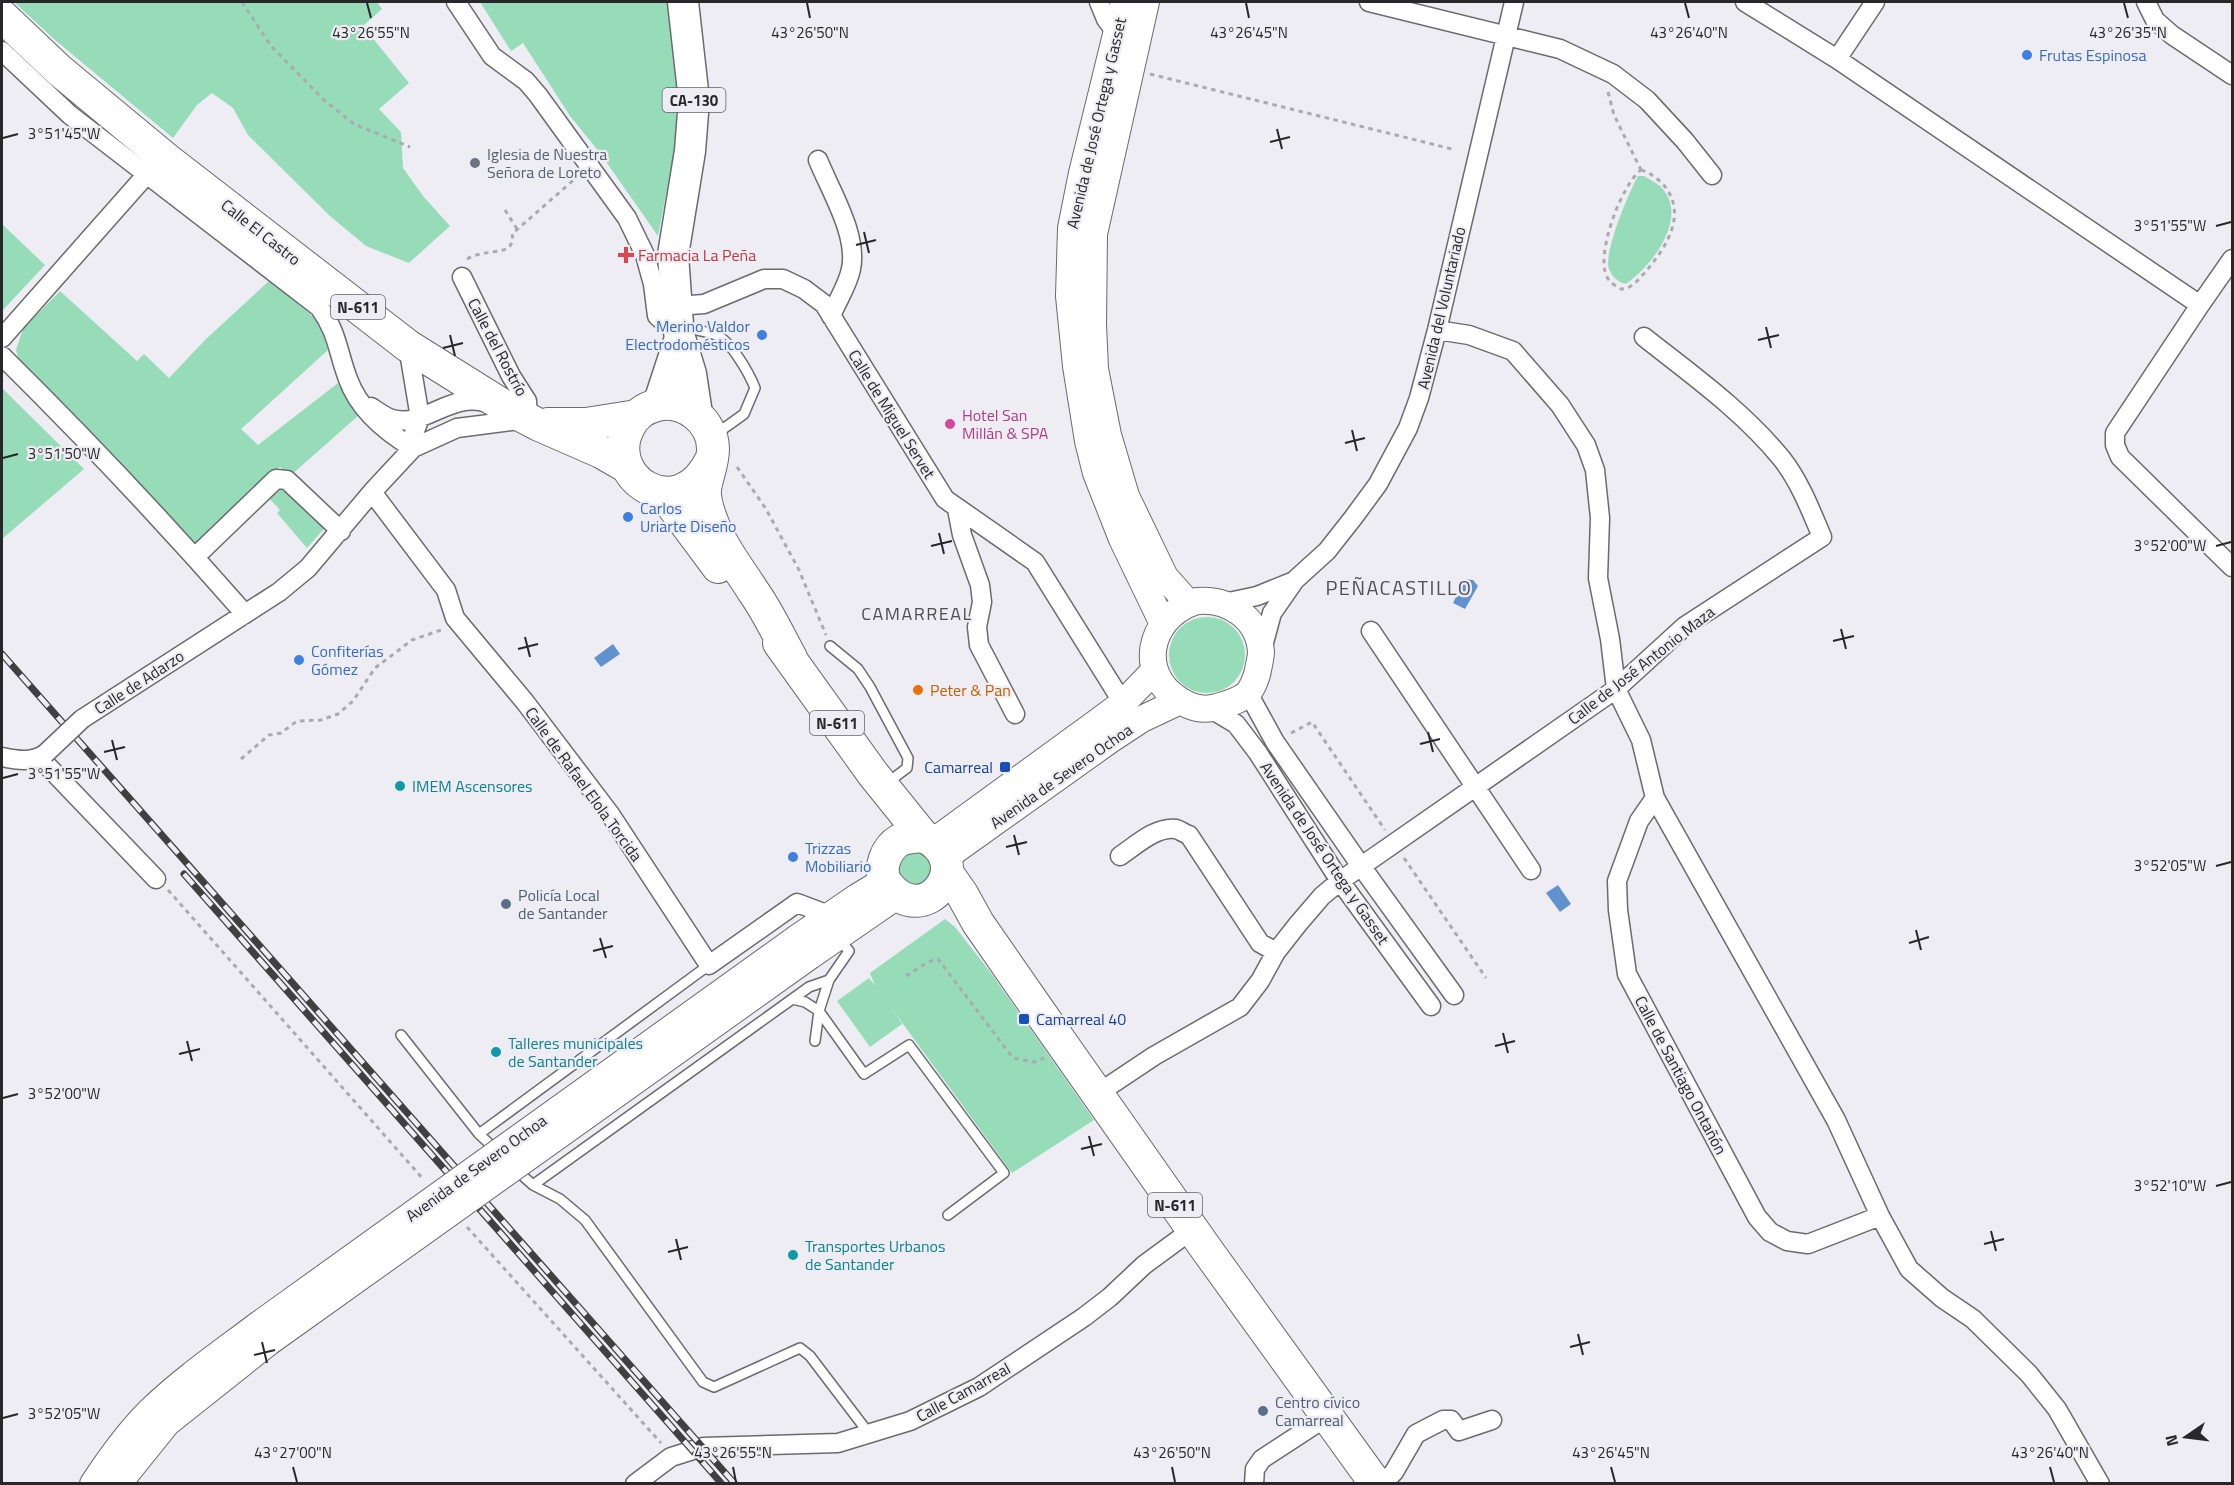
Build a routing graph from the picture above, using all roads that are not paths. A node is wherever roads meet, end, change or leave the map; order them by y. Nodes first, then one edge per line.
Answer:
1 (456, 2) edge
2 (683, 2) edge
3 (1099, 2) edge
4 (1124, 2) edge
5 (1146, 2) edge
6 (1369, 2) edge
7 (1514, 2) edge
8 (1745, 2) edge
9 (1875, 2) edge
10 (2146, 2) edge
11 (2, 16) edge
12 (1115, 31) junction
13 (1507, 34) junction
14 (2, 51) edge
15 (1837, 58) junction
16 (2232, 75) edge
17 (818, 160) dead end
18 (147, 174) junction
19 (1712, 175) dead end
20 (2232, 259) edge
21 (462, 277) dead end
22 (2200, 305) junction
23 (831, 316) junction
24 (678, 323) junction
25 (1437, 330) junction
26 (2, 338) edge
27 (1644, 338) dead end
28 (408, 346) junction
29 (2, 356) edge
30 (358, 399) junction
31 (647, 411) junction
32 (524, 417) junction
33 (420, 418) junction
34 (714, 444) junction
35 (413, 448) junction
36 (627, 467) junction
37 (372, 492) junction
38 (663, 493) junction
39 (957, 509) junction
40 (341, 531) junction
41 (195, 557) junction
42 (2232, 567) edge
43 (1295, 580) junction
44 (1188, 603) junction
45 (1224, 603) junction
46 (245, 614) junction
47 (1163, 624) junction
48 (1371, 631) dead end
49 (830, 646) road end
50 (1261, 652) junction
51 (791, 658) junction
52 (1155, 670) junction
53 (1616, 689) junction
54 (1248, 693) junction
55 (1180, 701) junction
56 (1123, 703) junction
57 (1211, 709) junction
58 (1015, 714) dead end
59 (42, 756) junction
60 (2, 757) edge
61 (883, 786) junction
62 (1475, 788) junction
63 (1655, 798) junction
64 (892, 846) junction
65 (938, 852) junction
66 (1120, 856) dead end
67 (1361, 866) junction
68 (1531, 870) dead end
69 (156, 879) road end
70 (1340, 881) junction
71 (891, 888) junction
72 (928, 899) junction
73 (978, 923) junction
74 (833, 926) junction
75 (1276, 952) junction
76 (709, 965) junction
77 (829, 980) junction
78 (1454, 994) dead end
79 (792, 999) junction
80 (1431, 1006) dead end
81 (819, 1011) junction
82 (401, 1035) dead end
83 (815, 1041) dead end
84 (1097, 1094) junction
85 (479, 1134) junction
86 (502, 1156) dead end
87 (510, 1164) dead end
88 (533, 1185) junction
89 (948, 1215) dead end
90 (1880, 1216) junction
91 (1193, 1229) junction
92 (264, 1334) junction
93 (1328, 1416) junction
94 (1492, 1420) dead end
95 (867, 1435) junction
96 (93, 1484) edge
97 (118, 1484) edge
98 (635, 1484) edge
99 (1254, 1484) edge
100 (1376, 1484) edge
101 (1382, 1484) edge
102 (2100, 1484) edge

1 - 24 street
2 - 24 main road, CA-130
3 - 12 street
4 - 12 main road, Avenida de José Ortega y Gasset
5 - 44 main road, Avenida de José Ortega y Gasset
6 - 13 street
7 - 13 street, Avenida del Voluntariado
8 - 15 street
9 - 15 street
10 - 16 street
11 - 28 highway, Calle El Castro / N-611
12 - 47 main road, Avenida de José Ortega y Gasset
13 - 19 street
13 - 25 street, Avenida del Voluntariado
14 - 18 street, Calle El Castro
15 - 22 street
17 - 23 street
18 - 26 street
18 - 30 street, Calle El Castro
20 - 22 street
21 - 32 street, Calle del Rostrío
22 - 42 street
23 - 24 street, Calle de Miguel Servet
23 - 39 street, Calle de Miguel Servet
24 - 31 main road, CA-130
24 - 34 main road, CA-130
24 - 34 lane
25 - 43 street, Avenida del Voluntariado
25 - 53 street
27 - 53 street, Calle de José Antonio Maza
28 - 32 highway, Calle El Castro / N-611
28 - 33 street
29 - 41 street
30 - 33 street
30 - 35 street, Calle El Castro
31 - 32 highway
31 - 34 highway
31 - 36 highway
32 - 33 street
32 - 35 street, Calle de Adarzo
32 - 36 highway, N-611
33 - 35 street
34 - 38 highway
34 - 51 highway, N-611
35 - 37 street, Calle de Adarzo
36 - 38 highway, N-611
37 - 40 street, Calle de Adarzo
37 - 76 street, Calle de Rafael Elola Torcida
38 - 51 highway, N-611
39 - 56 street, Calle de Miguel Servet
39 - 58 street, Calle de Miguel Servet
40 - 41 street
40 - 46 street, Calle de Adarzo
41 - 46 street
43 - 45 street, Avenida del Voluntariado
43 - 50 street, Avenida del Voluntariado
44 - 45 main road
44 - 47 main road
45 - 50 main road
46 - 59 street, Calle de Adarzo, bridge
47 - 52 main road
48 - 62 street
49 - 61 lane
50 - 54 main road
51 - 61 highway, N-611
52 - 55 main road
52 - 56 main road, Avenida de Severo Ochoa
53 - 62 street, Calle de José Antonio Maza
53 - 63 street
54 - 57 main road
54 - 67 street, Avenida de José Ortega y Gasset
55 - 57 main road
55 - 65 main road, Avenida de Severo Ochoa
56 - 65 main road, Avenida de Severo Ochoa
57 - 70 street, Avenida de José Ortega y Gasset
59 - 60 street
59 - 69 street
61 - 64 highway, N-611
61 - 65 highway, N-611
62 - 67 street, Calle de José Antonio Maza
62 - 68 street
63 - 90 street
63 - 90 street, Calle de Santiago Ontañón
64 - 65 highway
64 - 71 highway, N-611
65 - 72 highway
65 - 73 highway, N-611
66 - 75 street
67 - 70 street, Calle de José Antonio Maza
67 - 78 street, Avenida de José Ortega y Gasset
70 - 75 street, Calle de José Antonio Maza
70 - 80 street, Avenida de José Ortega y Gasset
71 - 72 highway, N-611
71 - 74 main road, Avenida de Severo Ochoa
72 - 73 highway, N-611
73 - 84 highway, N-611
74 - 76 street
74 - 77 lane
74 - 92 main road, Avenida de Severo Ochoa, bridge
75 - 84 street, Calle de José Antonio Maza
76 - 85 lane
77 - 79 lane
77 - 81 lane
79 - 81 lane
79 - 88 lane
81 - 83 lane
81 - 89 lane
82 - 85 lane
84 - 91 highway, N-611
85 - 86 lane
87 - 88 lane
88 - 95 lane
90 - 102 street
91 - 93 highway, N-611
91 - 95 street, Calle Camarreal
92 - 96 main road, Avenida de Severo Ochoa
92 - 97 main road, Avenida de Severo Ochoa
93 - 99 street
93 - 100 highway, N-611
94 - 101 street
95 - 98 street, Calle Camarreal

